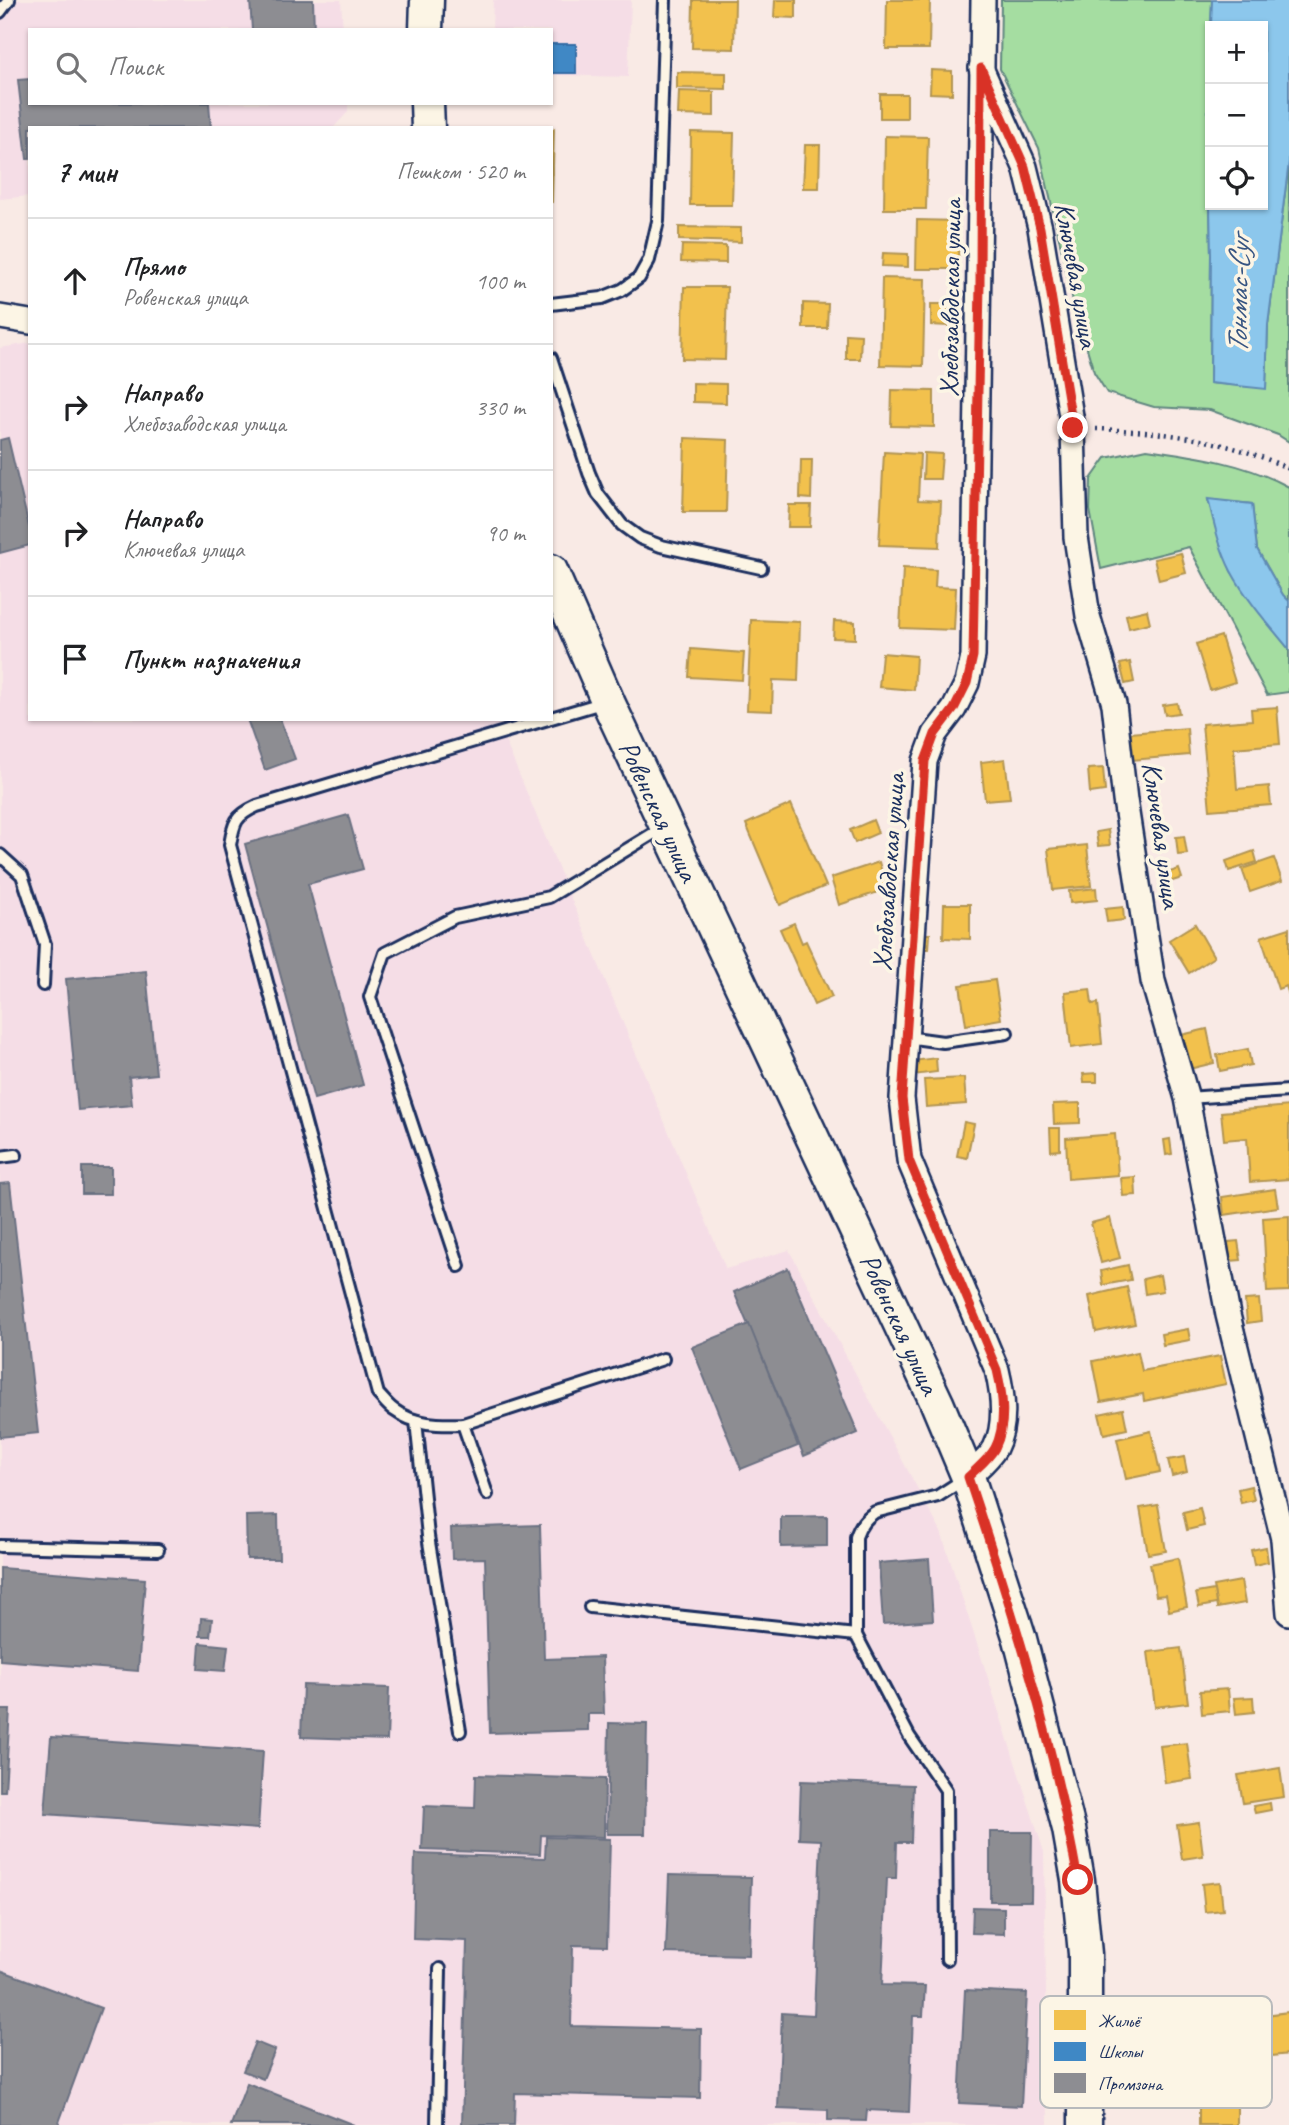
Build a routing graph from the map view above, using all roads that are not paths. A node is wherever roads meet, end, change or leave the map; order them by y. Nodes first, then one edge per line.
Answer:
1 (9, 0) edge
2 (426, 0) edge
3 (665, 0) edge
4 (983, 0) edge
5 (0, 12) edge
6 (426, 28) edge
7 (981, 68) junction
8 (427, 105) edge
9 (428, 126) edge
10 (553, 304) edge
11 (0, 317) edge
12 (28, 322) edge
13 (553, 364) edge
14 (761, 568) dead end
15 (553, 576) edge
16 (608, 702) junction
17 (553, 718) edge
18 (543, 721) edge
19 (666, 826) junction
20 (0, 855) edge
21 (43, 985) dead end
22 (1007, 1033) dead end
23 (906, 1037) junction
24 (1289, 1091) edge
25 (1187, 1098) junction
26 (16, 1155) dead end
27 (0, 1157) edge
28 (458, 1266) dead end
29 (663, 1359) dead end
30 (416, 1421) junction
31 (463, 1424) junction
32 (968, 1477) junction
33 (487, 1494) dead end
34 (0, 1546) edge
35 (158, 1550) dead end
36 (590, 1607) dead end
37 (1289, 1613) edge
38 (856, 1635) junction
39 (460, 1731) dead end
40 (947, 1959) dead end
41 (440, 1969) dead end
42 (1085, 1996) edge
43 (437, 2125) edge

1 - 5 lane
2 - 6 main road
3 - 10 lane
4 - 7 street, Хлебозаводская улица
7 - 23 street, Хлебозаводская улица
7 - 25 street, Ключевая улица
8 - 9 main road
11 - 12 street
13 - 14 lane
15 - 16 main road, Ровенская улица
16 - 17 lane
16 - 19 main road, Ровенская улица
18 - 30 lane
19 - 28 lane
19 - 32 main road, Ровенская улица
20 - 21 lane
22 - 23 lane
23 - 32 street, Хлебозаводская улица
24 - 25 lane
25 - 37 street, Ключевая улица
26 - 27 lane
29 - 31 lane
30 - 31 lane
30 - 39 lane
31 - 33 lane
32 - 38 lane
32 - 42 main road, Ровенская улица
34 - 35 lane
36 - 38 lane
38 - 40 lane
41 - 43 lane

